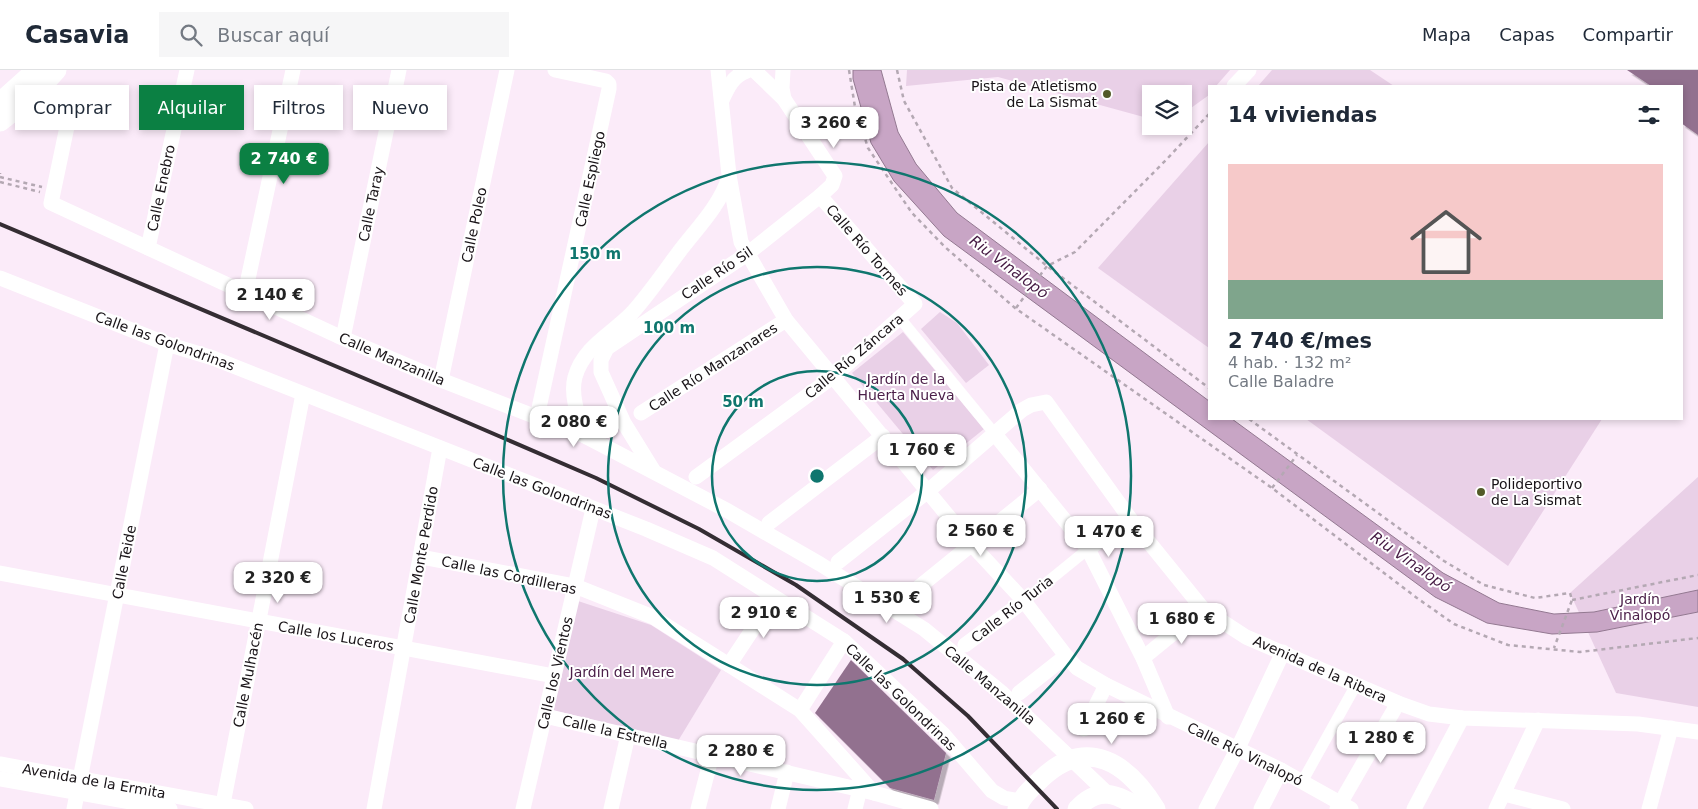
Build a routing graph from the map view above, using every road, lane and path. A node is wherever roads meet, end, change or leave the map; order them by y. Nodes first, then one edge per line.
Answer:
1 (36, 70) edge
2 (56, 70) edge
3 (187, 70) edge
4 (293, 70) edge
5 (399, 70) edge
6 (507, 70) edge
7 (555, 70) edge
8 (718, 70) edge
9 (752, 70) edge
10 (783, 70) edge
11 (849, 70) edge
12 (898, 70) edge
13 (1249, 70) edge
14 (42, 85) edge
15 (1235, 85) edge
16 (722, 100) junction
17 (784, 100) junction
18 (0, 103) edge
19 (15, 109) edge
20 (1208, 115) edge
21 (0, 121) edge
22 (66, 130) edge
23 (0, 175) edge
24 (729, 176) junction
25 (0, 182) edge
26 (49, 193) junction
27 (820, 196) junction
28 (710, 213) junction
29 (738, 227) junction
30 (148, 248) junction
31 (746, 254) junction
32 (1047, 266) junction
33 (0, 278) edge
34 (245, 293) junction
35 (915, 304) joint
36 (1016, 308) junction
37 (899, 318) junction
38 (786, 320) junction
39 (343, 338) junction
40 (167, 344) junction
41 (611, 344) joint
42 (834, 376) junction
43 (441, 380) junction
44 (1208, 387) edge
45 (303, 394) junction
46 (641, 413) dead end
47 (537, 417) junction
48 (1250, 420) edge
49 (994, 434) junction
50 (585, 436) junction
51 (883, 436) junction
52 (440, 448) junction
53 (1297, 455) junction
54 (653, 470) junction
55 (696, 477) dead end
56 (1040, 488) junction
57 (1272, 488) junction
58 (928, 491) junction
59 (593, 509) junction
60 (1131, 520) junction
61 (769, 523) dead end
62 (972, 545) junction
63 (1088, 550) junction
64 (420, 557) junction
65 (838, 562) dead end
66 (0, 573) edge
67 (1698, 575) edge
68 (575, 586) junction
69 (118, 596) junction
70 (774, 597) junction
71 (903, 600) dead end
72 (1572, 600) junction
73 (1024, 601) junction
74 (1203, 609) junction
75 (259, 622) junction
76 (1698, 638) edge
77 (844, 641) junction
78 (965, 645) dead end
79 (404, 648) junction
80 (1554, 648) junction
81 (1283, 652) junction
82 (1066, 656) junction
83 (1142, 658) junction
84 (729, 665) junction
85 (554, 676) junction
86 (1106, 685) junction
87 (1356, 686) junction
88 (1019, 693) dead end
89 (1398, 703) junction
90 (800, 710) junction
91 (545, 716) junction
92 (1168, 717) junction
93 (1462, 718) junction
94 (1538, 720) junction
95 (1671, 728) junction
96 (1084, 729) dead end
97 (1698, 732) edge
98 (628, 735) junction
99 (1238, 748) junction
100 (712, 754) junction
101 (1075, 760) junction
102 (0, 764) edge
103 (1281, 770) junction
104 (786, 772) junction
105 (0, 779) edge
106 (1302, 782) junction
107 (867, 791) junction
108 (77, 794) edge
109 (1108, 794) junction
110 (1504, 794) junction
111 (1018, 805) edge
112 (223, 807) edge
113 (1343, 807) edge
114 (170, 809) edge
115 (246, 809) edge
116 (374, 809) edge
117 (524, 809) edge
118 (611, 809) edge
119 (698, 809) edge
120 (778, 809) edge
121 (855, 809) edge
122 (931, 809) edge
123 (1077, 809) edge
124 (1141, 809) edge
125 (1156, 809) edge
126 (1206, 809) edge
127 (1261, 809) edge
128 (1414, 809) edge
129 (1496, 809) edge
130 (1562, 809) edge
131 (1649, 809) edge

1 - 18 main road
2 - 14 main road
3 - 30 street, Calle Enebro
4 - 34 street
5 - 39 street, Calle Taray
6 - 43 street, Calle Poleo
7 - 47 street, Calle Espliego
8 - 16 street, Calle Río Vinalopó
9 - 16 street
9 - 17 street
10 - 17 street
11 - 36 path
12 - 32 path
13 - 15 street
16 - 24 street, Calle Río Vinalopó
17 - 27 street, Calle Río Sil
19 - 21 main road
20 - 32 path
22 - 26 street
23 - 26 path
24 - 28 street
24 - 29 street, Calle Río Vinalopó
25 - 26 path
26 - 30 street, Calle Manzanilla
27 - 31 street, Calle Río Sil
27 - 35 street, Calle Río Tormes
28 - 29 street
28 - 50 street
29 - 31 street, Calle Río Vinalopó
30 - 34 street, Calle Manzanilla
31 - 38 street, Calle Río Vinalopó
31 - 41 street, Calle Río Sil
32 - 36 path
32 - 44 path
33 - 40 street, Calle las Golondrinas
34 - 39 street, Calle Manzanilla
35 - 37 street, Calle Río Záncara
36 - 57 path
37 - 42 street, Calle Río Záncara
37 - 49 street
38 - 42 street, Calle Río Vinalopó
38 - 46 street, Calle Río Manzanares
39 - 43 street, Calle Manzanilla
40 - 45 street, Calle las Golondrinas
40 - 69 street, Calle Teide
41 - 54 street, Calle Manzanilla
42 - 51 street, Calle Río Vinalopó
42 - 55 street, Calle Río Záncara
43 - 47 street, Calle Manzanilla
45 - 52 street, Calle las Golondrinas
45 - 75 street, Calle Mulhacén
47 - 50 street, Calle Manzanilla
48 - 53 path
49 - 56 street
49 - 58 street
49 - 60 street, Avenida de la Ribera
50 - 54 street, Calle Manzanilla
51 - 58 street, Calle Río Vinalopó
51 - 61 street
52 - 59 street, Calle las Golondrinas
52 - 64 street, Calle Monte Perdido
53 - 57 path
53 - 72 path
54 - 101 street, Calle Manzanilla
56 - 62 street
56 - 63 street
57 - 80 path
58 - 62 street, Calle Río Vinalopó
58 - 65 street
59 - 68 street, Calle los Vientos
59 - 70 street, Calle las Golondrinas
60 - 63 street, Calle Río Turia
60 - 74 street, Avenida de la Ribera
62 - 71 street
62 - 73 street, Calle Río Vinalopó
63 - 73 street, Calle Río Turia
63 - 83 street
64 - 68 street, Calle las Cordilleras
64 - 79 street, Calle Monte Perdido
66 - 69 street, Calle los Luceros
67 - 72 path
68 - 84 street, Calle las Cordilleras
68 - 85 street, Calle los Vientos
69 - 75 street, Calle los Luceros
69 - 108 street, Calle Teide
70 - 77 street, Calle las Golondrinas
70 - 84 street
72 - 80 path
73 - 78 street, Calle Río Turia
73 - 82 street, Calle Río Vinalopó
74 - 81 street, Avenida de la Ribera
74 - 83 street
75 - 79 street, Calle los Luceros
75 - 112 street, Calle Mulhacén
76 - 80 path
77 - 90 street
77 - 111 street, Calle las Golondrinas
79 - 85 street, Calle los Luceros
79 - 116 street, Calle Monte Perdido
81 - 87 street, Avenida de la Ribera
81 - 99 street
82 - 86 street, Calle Río Vinalopó
82 - 88 street
83 - 92 street
84 - 90 street, Calle las Cordilleras
85 - 91 street, Calle los Vientos
86 - 92 street, Calle Río Vinalopó
86 - 96 street
87 - 89 street, Avenida de la Ribera
87 - 106 street
89 - 93 street, Avenida de la Ribera
89 - 113 street
90 - 107 street, Calle las Cordilleras
91 - 98 street, Calle la Estrella
91 - 117 street, Calle los Vientos
92 - 99 street, Calle Río Vinalopó
93 - 94 street, Avenida de la Ribera
93 - 128 street
94 - 95 street, Avenida de la Ribera
94 - 110 street
95 - 97 street, Avenida de la Ribera
95 - 131 street
98 - 100 street, Calle la Estrella
98 - 118 street
99 - 103 street, Calle Río Vinalopó
99 - 126 street
100 - 104 street, Calle la Estrella
100 - 119 street
101 - 109 street, Calle Manzanilla
101 - 111 street
101 - 125 street
102 - 108 street, Avenida de la Ermita
103 - 106 street, Calle Río Vinalopó
103 - 127 street
104 - 107 street, Calle la Estrella
104 - 120 street
105 - 108 street, Avenida de la Ermita
106 - 113 street, Calle Río Vinalopó
107 - 121 street
107 - 122 street, Calle la Estrella
108 - 112 street, Avenida de la Ermita
108 - 114 street, Avenida de la Ermita
109 - 123 street
109 - 124 street
110 - 129 street
110 - 130 street
112 - 115 street, Avenida de la Ermita

